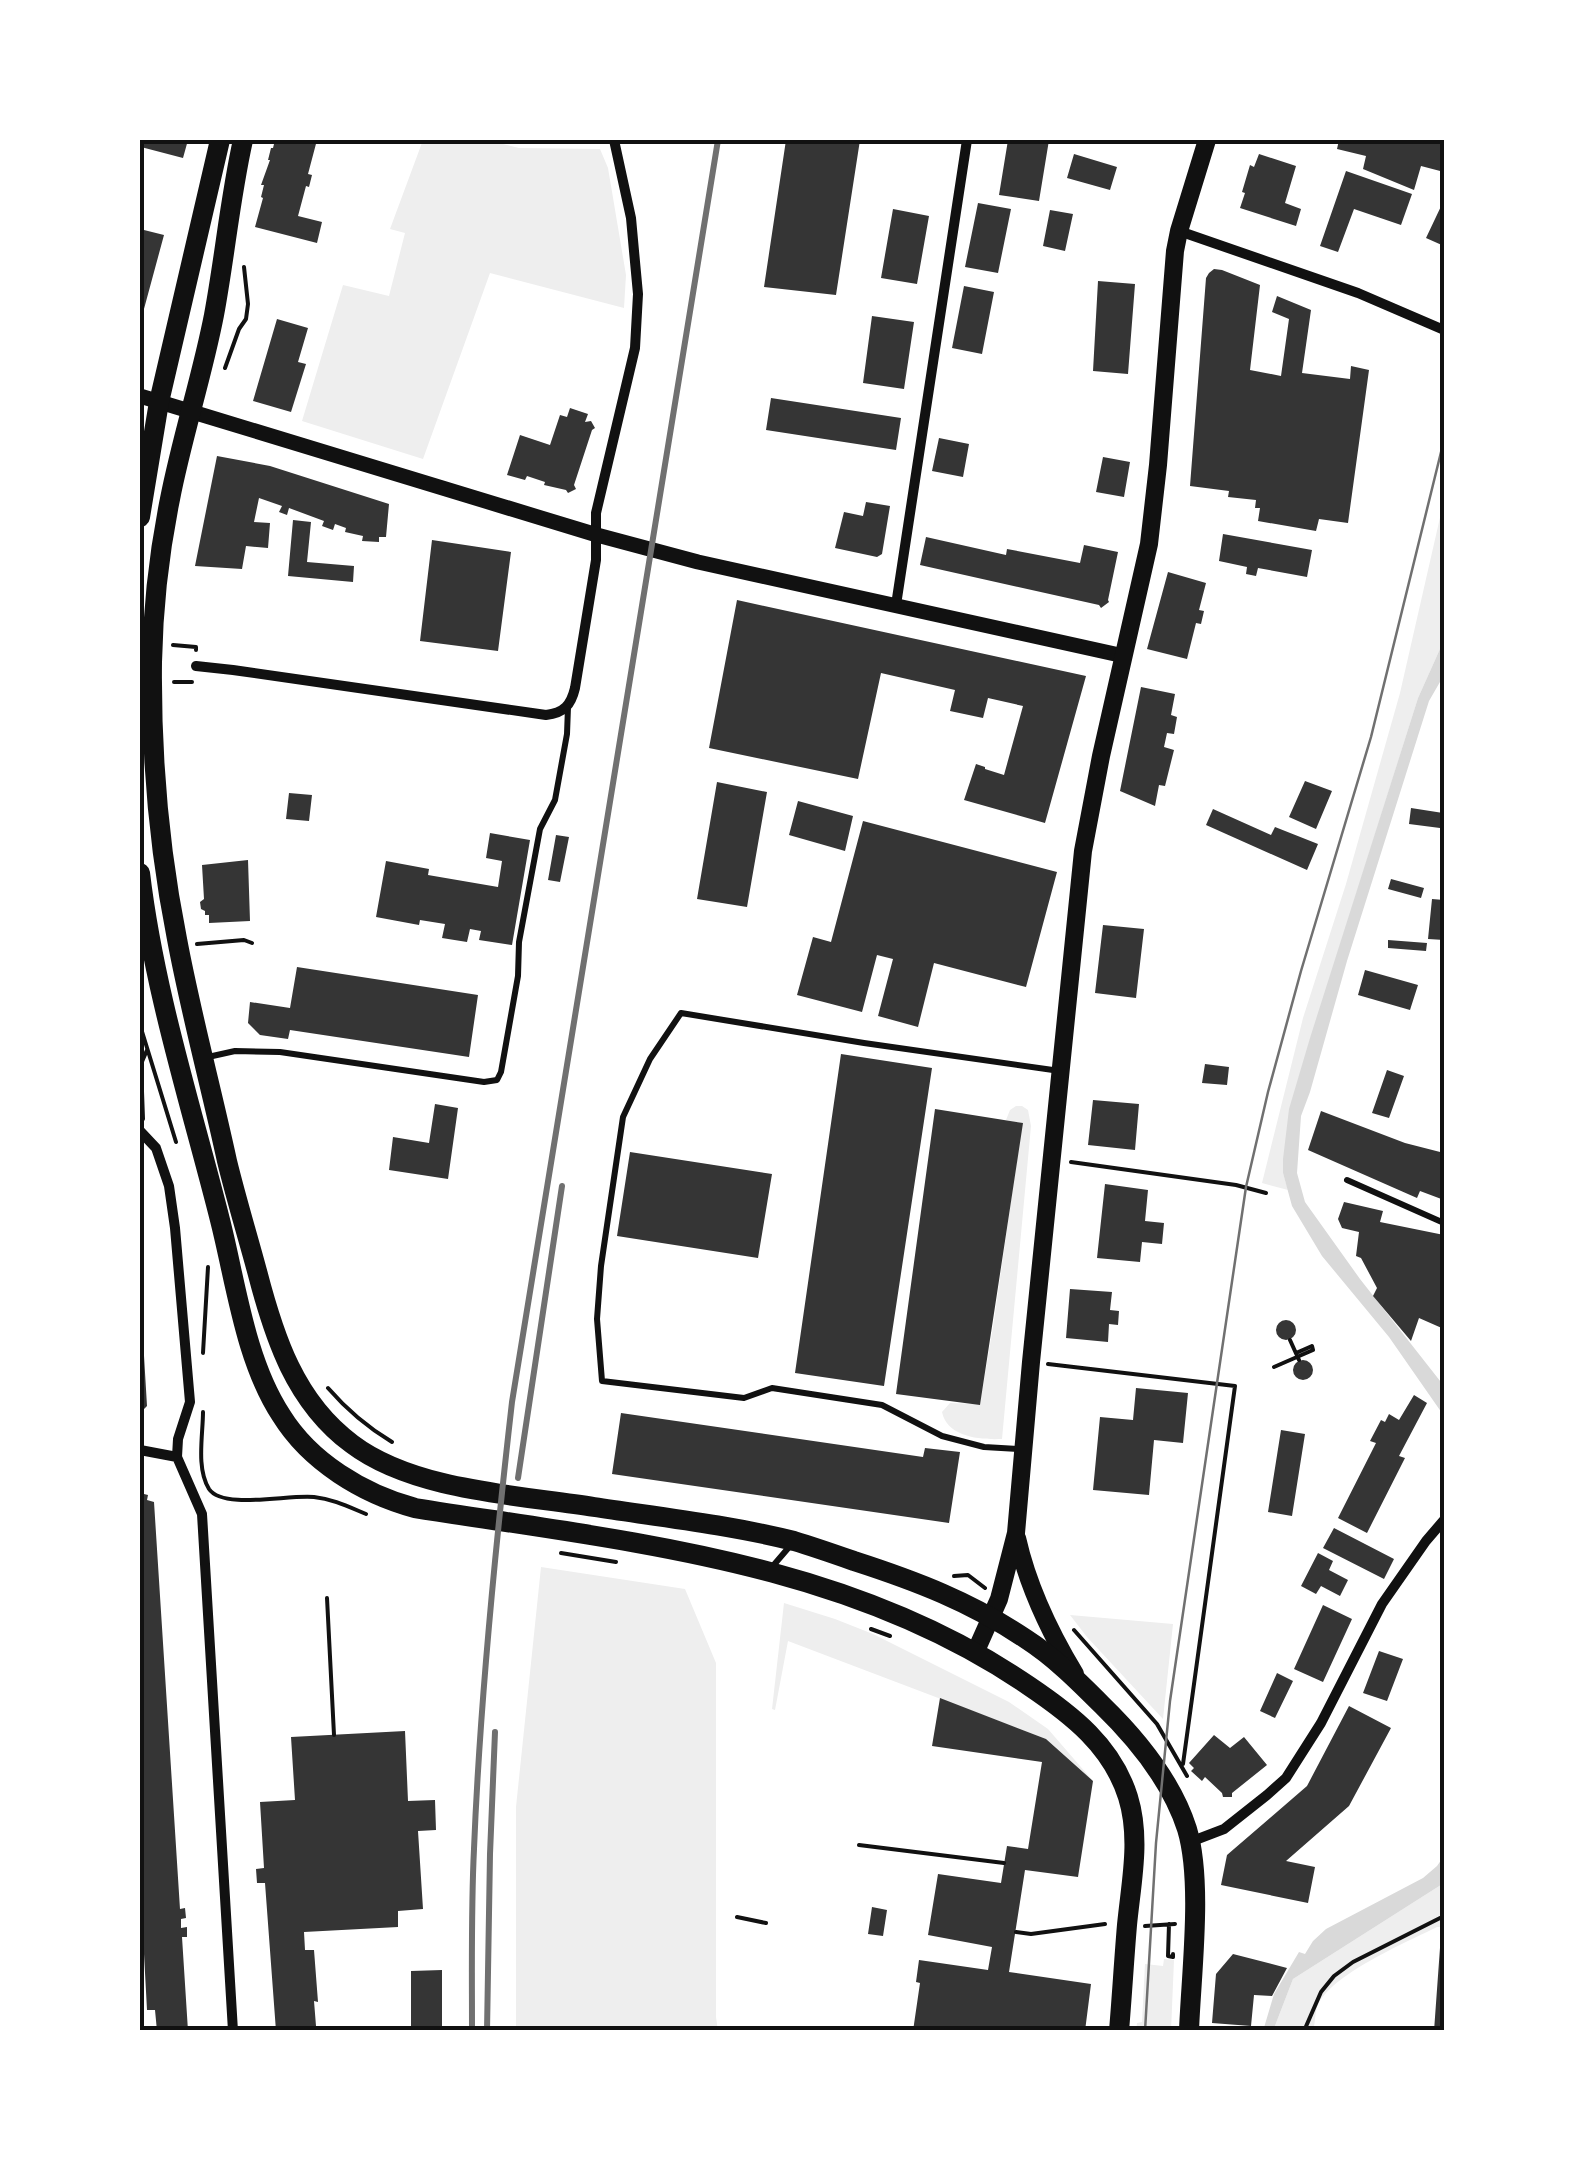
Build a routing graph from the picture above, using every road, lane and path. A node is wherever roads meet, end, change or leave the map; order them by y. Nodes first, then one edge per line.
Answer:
1 (220, 140) edge
2 (243, 140) edge
3 (614, 140) edge
4 (967, 140) edge
5 (1207, 140) edge
6 (1178, 231) junction
7 (242, 250) dead end
8 (1444, 330) edge
9 (219, 380) dead end
10 (150, 399) edge
11 (191, 411) junction
12 (140, 517) edge
13 (598, 535) junction
14 (896, 605) junction
15 (1124, 656) junction
16 (196, 666) dead end
17 (568, 707) junction
18 (140, 873) edge
19 (196, 941) dead end
20 (252, 943) dead end
21 (140, 1025) edge
22 (204, 1058) junction
23 (1061, 1071) junction
24 (142, 1132) edge
25 (1052, 1160) junction
26 (1348, 1180) dead end
27 (1266, 1193) dead end
28 (1444, 1223) edge
29 (1290, 1340) dead end
30 (1296, 1353) junction
31 (1299, 1360) dead end
32 (1031, 1362) junction
33 (1274, 1368) dead end
34 (324, 1384) dead end
35 (397, 1445) dead end
36 (1024, 1449) junction
37 (140, 1450) edge
38 (177, 1457) junction
39 (1444, 1520) edge
40 (1016, 1532) junction
41 (794, 1541) junction
42 (770, 1570) junction
43 (948, 1577) dead end
44 (327, 1598) dead end
45 (995, 1608) junction
46 (1067, 1621) dead end
47 (975, 1653) junction
48 (1081, 1684) junction
49 (334, 1735) dead end
50 (1183, 1768) junction
51 (1189, 1780) dead end
52 (1179, 1808) junction
53 (1190, 1842) junction
54 (859, 1845) dead end
55 (1004, 1863) dead end
56 (1444, 1916) edge
57 (737, 1917) dead end
58 (766, 1923) dead end
59 (1128, 1924) junction
60 (1169, 1924) junction
61 (1016, 1932) dead end
62 (233, 2031) edge
63 (1119, 2031) edge
64 (1188, 2031) edge
65 (1304, 2031) edge

1 - 10 main road
2 - 11 main road
3 - 13 street
4 - 14 street
5 - 6 main road
6 - 8 street
6 - 15 main road
7 - 9 path
10 - 11 street
10 - 12 main road
11 - 13 street
11 - 22 main road
13 - 14 street
13 - 17 street
14 - 15 street
15 - 23 main road
16 - 17 street
17 - 22 lane
18 - 42 main road
19 - 20 path
21 - 24 path
22 - 41 main road
23 - 25 main road
23 - 36 lane
24 - 38 street
25 - 27 path
25 - 32 main road
26 - 28 lane
29 - 30 path
30 - 31 path
30 - 33 path
32 - 36 main road
32 - 50 path
34 - 35 path
36 - 40 main road
37 - 38 street
38 - 62 street
39 - 53 street
40 - 45 main road
40 - 48 main road
41 - 42 lane
41 - 45 main road
42 - 47 main road
43 - 45 path
44 - 49 path
45 - 47 main road
45 - 48 main road
46 - 50 path
47 - 59 main road
48 - 52 main road
50 - 51 path
50 - 52 path
52 - 53 main road
53 - 64 main road
54 - 55 path
56 - 65 path
57 - 58 path
59 - 60 path
59 - 61 path
59 - 63 main road
60 - 60 path

